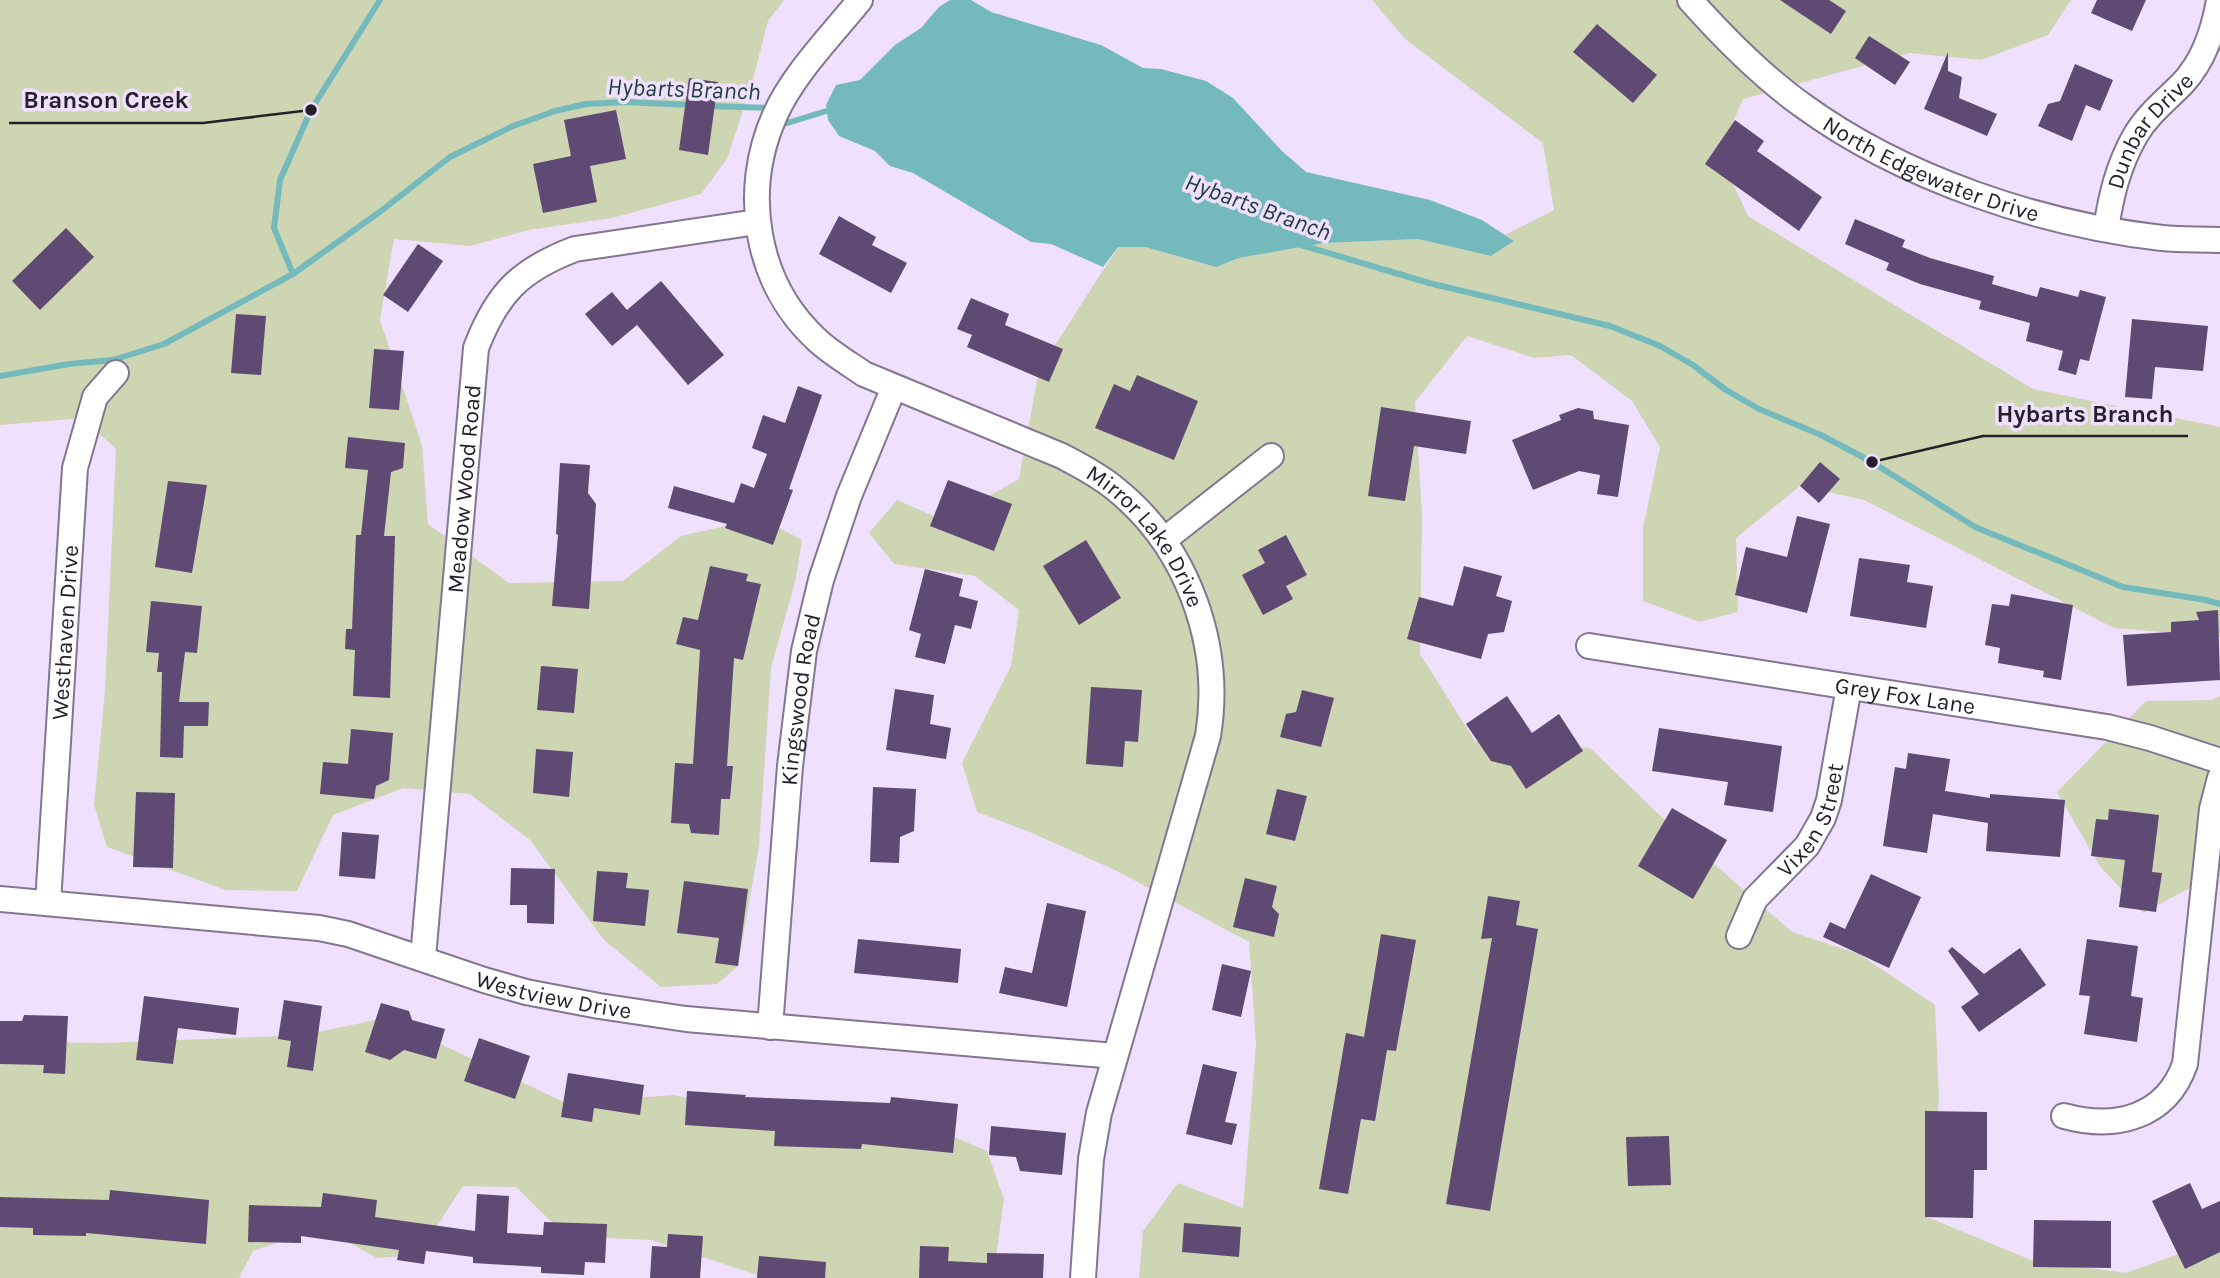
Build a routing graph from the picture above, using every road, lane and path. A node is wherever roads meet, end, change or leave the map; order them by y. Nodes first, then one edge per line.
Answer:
1 (860, 0) edge
2 (1690, 0) edge
3 (2219, 0) edge
4 (757, 222) junction
5 (2106, 229) junction
6 (2220, 240) edge
7 (116, 373) dead end
8 (894, 387) junction
9 (1271, 456) dead end
10 (1164, 540) junction
11 (1589, 646) dead end
12 (1849, 687) junction
13 (2220, 761) edge
14 (2220, 778) edge
15 (0, 899) edge
16 (48, 903) junction
17 (1739, 936) dead end
18 (423, 958) junction
19 (770, 1027) junction
20 (1115, 1056) junction
21 (2064, 1116) dead end
22 (1083, 1278) edge

1 - 4 street, Mirror Lake Drive
2 - 5 street, North Edgewater Drive
3 - 5 street, Dunbar Drive
4 - 8 street, Mirror Lake Drive
4 - 18 street, Meadow Wood Road
5 - 6 street, North Edgewater Drive
7 - 16 street, Westhaven Drive
8 - 10 street, Mirror Lake Drive
8 - 19 street, Kingswood Road
9 - 10 street
10 - 20 street, Mirror Lake Drive
11 - 12 street, Grey Fox Lane
12 - 13 street, Grey Fox Lane
12 - 17 street, Vixen Street
14 - 21 street
15 - 16 street, Westview Drive
16 - 18 street, Westview Drive
18 - 19 street, Westview Drive
19 - 20 street, Westview Drive
20 - 22 street, Mirror Lake Drive

